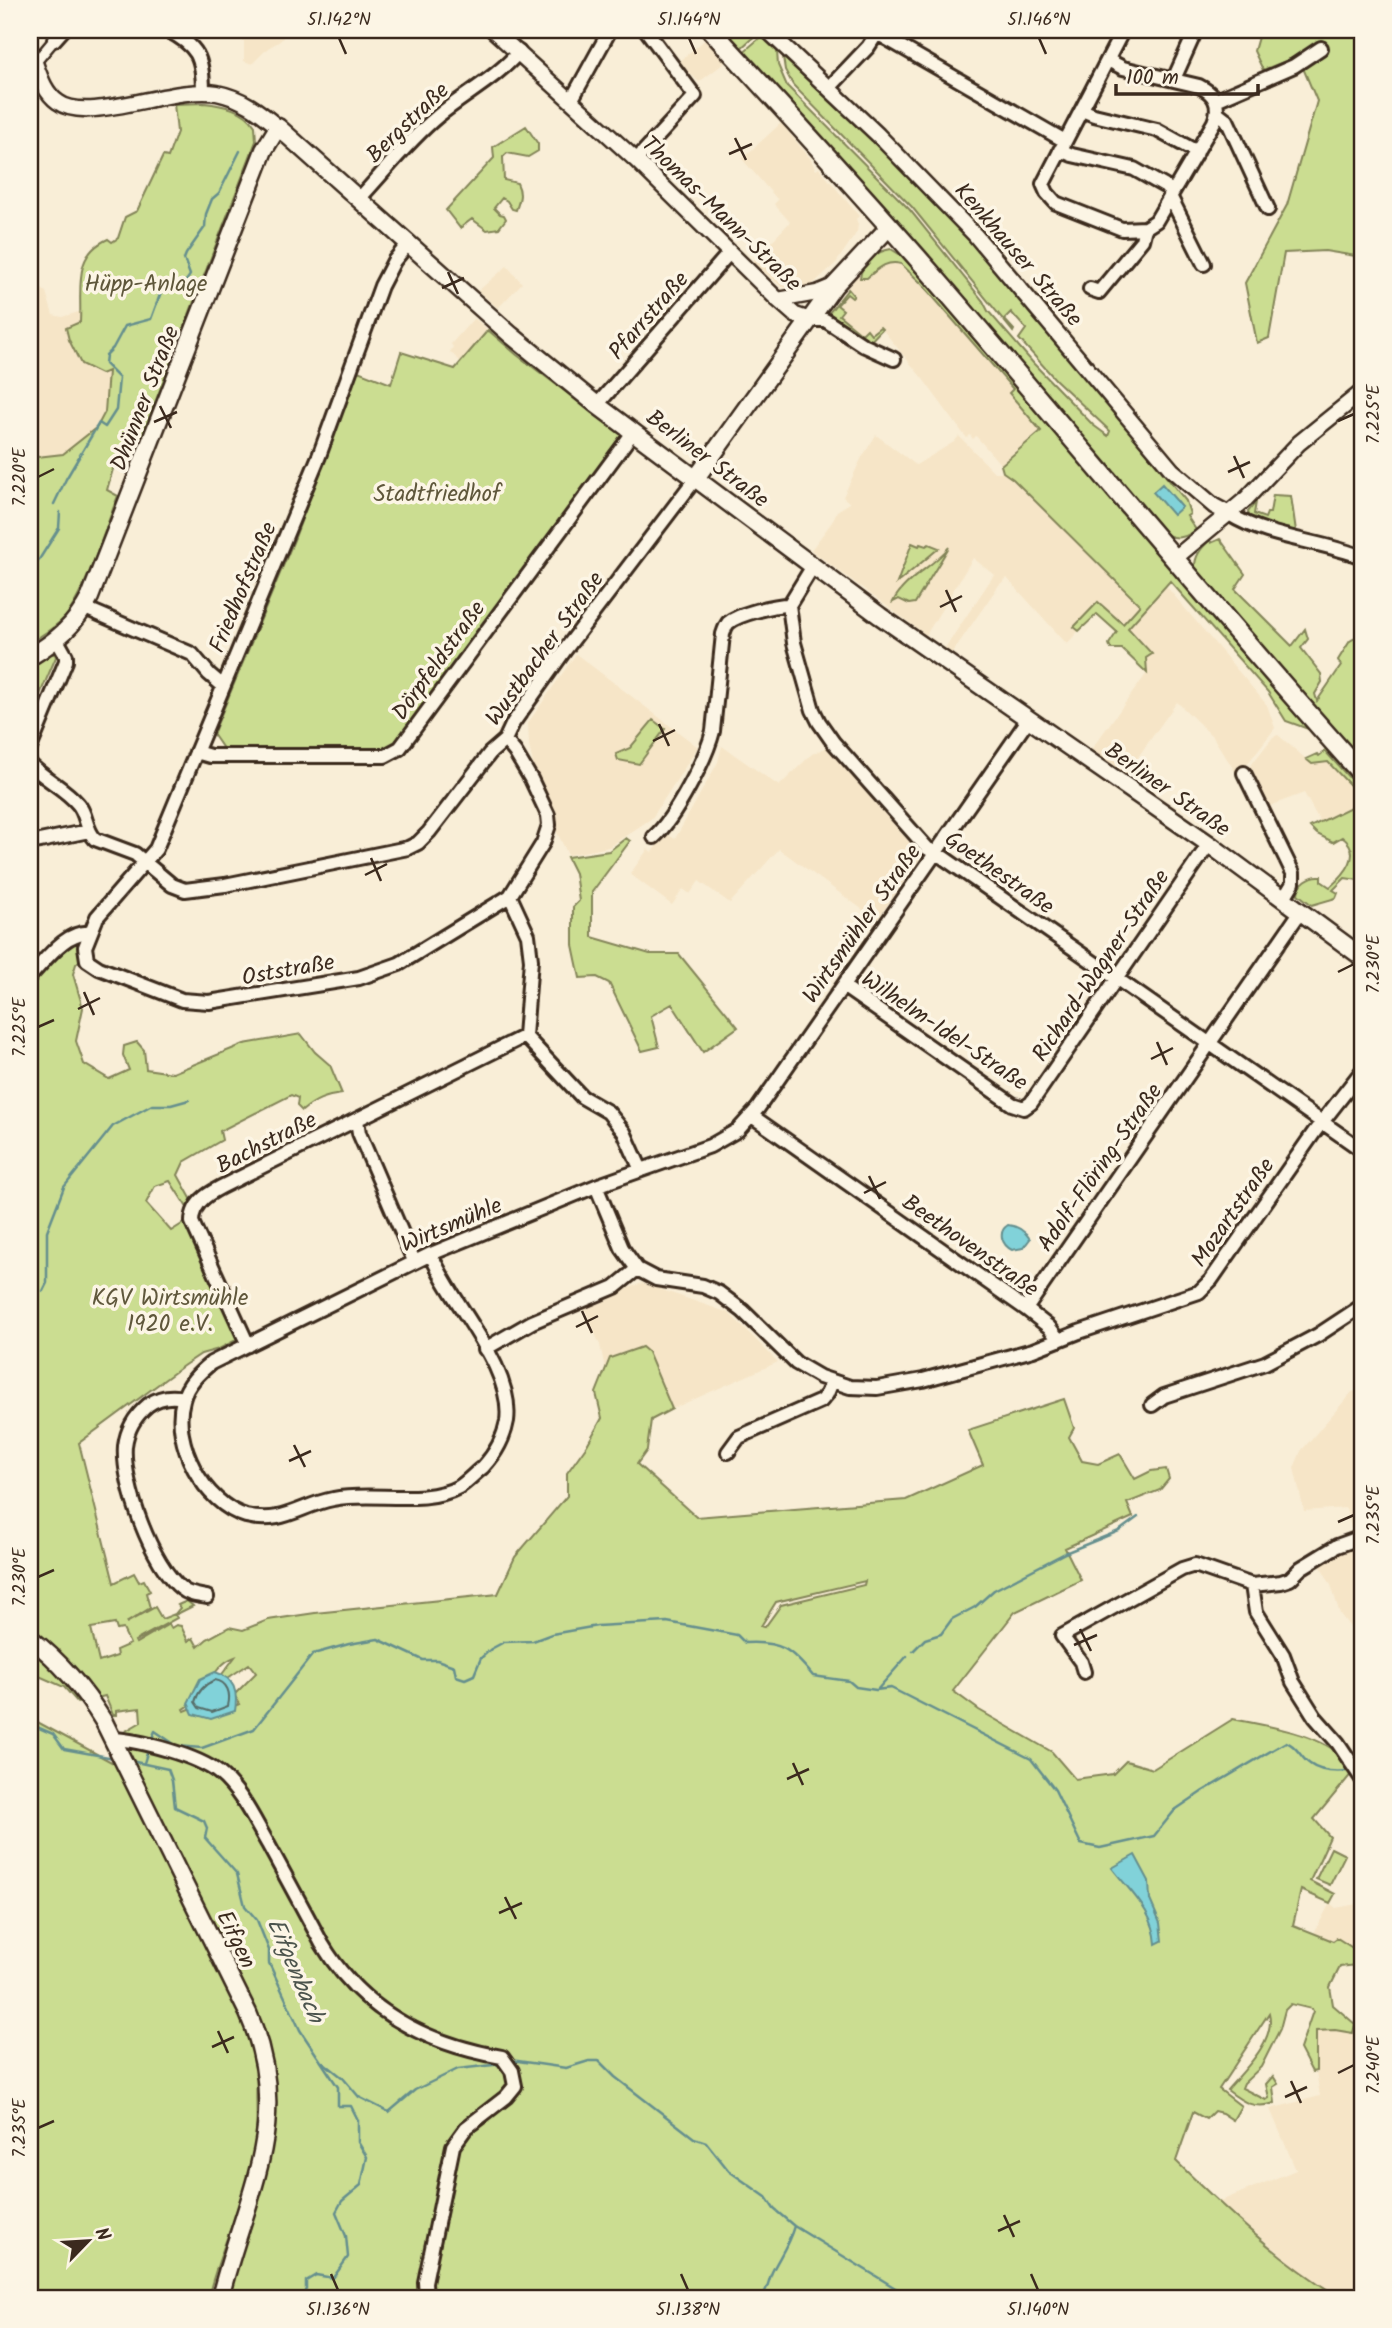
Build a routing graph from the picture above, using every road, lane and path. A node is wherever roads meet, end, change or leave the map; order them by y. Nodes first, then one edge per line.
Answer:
1 (167, 30) edge
2 (493, 30) edge
3 (610, 30) edge
4 (646, 30) edge
5 (711, 30) edge
6 (767, 30) edge
7 (1123, 30) edge
8 (1196, 30) edge
9 (878, 31) edge
10 (59, 35) edge
11 (1321, 48) dead end
12 (519, 52) junction
13 (31, 60) edge
14 (1108, 60) junction
15 (1174, 79) junction
16 (829, 88) junction
17 (203, 92) junction
18 (572, 99) junction
19 (1217, 107) junction
20 (1082, 110) junction
21 (278, 127) junction
22 (1063, 146) junction
23 (1197, 152) junction
24 (636, 160) junction
25 (1171, 194) junction
26 (359, 199) junction
27 (1268, 209) dead end
28 (890, 226) junction
29 (1145, 228) junction
30 (408, 244) junction
31 (730, 252) junction
32 (1204, 264) dead end
33 (834, 286) junction
34 (1090, 289) dead end
35 (778, 300) junction
36 (810, 320) junction
37 (894, 359) dead end
38 (1362, 392) edge
39 (597, 405) junction
40 (634, 431) junction
41 (696, 478) junction
42 (1230, 514) junction
43 (1362, 556) edge
44 (1174, 559) junction
45 (813, 566) junction
46 (789, 605) junction
47 (85, 608) junction
48 (57, 640) junction
49 (30, 657) edge
50 (223, 686) junction
51 (1028, 720) junction
52 (505, 740) junction
53 (30, 748) edge
54 (196, 752) junction
55 (30, 764) edge
56 (1244, 773) dead end
57 (1362, 774) edge
58 (89, 831) junction
59 (653, 837) dead end
60 (30, 843) edge
61 (1209, 844) junction
62 (937, 853) junction
63 (145, 863) junction
64 (510, 896) junction
65 (1284, 898) junction
66 (1301, 911) junction
67 (90, 933) junction
68 (1362, 957) edge
69 (30, 976) edge
70 (1116, 979) junction
71 (843, 986) junction
72 (525, 1036) junction
73 (1210, 1044) junction
74 (1362, 1071) edge
75 (1024, 1108) joint
76 (752, 1116) junction
77 (357, 1120) junction
78 (1322, 1122) junction
79 (1362, 1150) edge
80 (641, 1170) junction
81 (596, 1186) junction
82 (431, 1254) junction
83 (414, 1261) junction
84 (637, 1269) junction
85 (1362, 1306) edge
86 (1026, 1309) junction
87 (1059, 1340) junction
88 (248, 1345) junction
89 (485, 1349) junction
90 (832, 1382) junction
91 (183, 1398) junction
92 (1152, 1405) dead end
93 (728, 1452) dead end
94 (1362, 1538) edge
95 (1252, 1585) junction
96 (207, 1597) dead end
97 (30, 1638) edge
98 (1084, 1672) dead end
99 (114, 1743) junction
100 (1362, 1779) edge
101 (220, 2298) edge
102 (426, 2298) edge

1 - 17 street
2 - 12 street, Thomas-Mann-Straße
3 - 18 street
4 - 24 street
5 - 28 main road
6 - 16 street, Kenkhauser Straße
7 - 14 street
8 - 15 street
9 - 16 street
9 - 22 street
10 - 13 street
11 - 19 street
12 - 18 street, Thomas-Mann-Straße
12 - 26 street, Bergstraße
13 - 17 street, Berliner Straße
14 - 15 street
14 - 20 street
15 - 19 street
16 - 42 street, Kenkhauser Straße
17 - 21 street, Berliner Straße
18 - 24 street, Thomas-Mann-Straße
19 - 23 street
19 - 27 street
20 - 22 street
20 - 23 street
21 - 26 main road, Berliner Straße
21 - 47 main road, Dhünner Straße
22 - 25 street
22 - 29 street
23 - 25 street
24 - 31 street, Thomas-Mann-Straße
25 - 29 street
25 - 32 street
26 - 30 main road, Berliner Straße
28 - 33 main road
28 - 44 main road
29 - 34 street
30 - 39 main road, Berliner Straße
30 - 50 street, Friedhofstraße
31 - 35 street, Thomas-Mann-Straße
31 - 39 street, Pfarrstraße
33 - 35 street
33 - 36 main road
35 - 36 street, Thomas-Mann-Straße
36 - 37 street
36 - 41 main road, Thomas-Mann-Straße
38 - 42 street
39 - 40 main road, Berliner Straße
40 - 41 main road, Berliner Straße
40 - 54 street, Dörpfeldstraße
41 - 45 main road, Berliner Straße
41 - 52 street, Wustbacher Straße
42 - 43 street
42 - 44 street
44 - 57 main road
45 - 46 street
45 - 51 main road, Berliner Straße
46 - 59 street
46 - 62 street, Goethestraße
47 - 48 main road, Dhünner Straße
47 - 50 street
48 - 49 main road, Dhünner Straße
48 - 53 street
50 - 54 street, Friedhofstraße
51 - 61 main road, Berliner Straße
51 - 62 street, Wirtsmühler Straße
52 - 63 street, Wustbacher Straße
52 - 64 street
54 - 63 street, Friedhofstraße
55 - 58 street
56 - 65 street
58 - 60 street
58 - 63 street, Wustbacher Straße
61 - 65 main road, Berliner Straße
61 - 70 street, Richard-Wagner-Straße
62 - 70 street, Goethestraße
62 - 71 street, Wirtsmühler Straße
63 - 67 street, Friedhofstraße
64 - 67 street, Oststraße
64 - 72 street
65 - 66 main road, Berliner Straße
66 - 68 main road, Berliner Straße
66 - 73 street, Adolf-Flöring-Straße
67 - 69 street
70 - 73 street, Goethestraße
70 - 75 street, Richard-Wagner-Straße
71 - 75 street, Wilhelm-Idel-Straße
71 - 76 street, Wirtsmühler Straße
72 - 77 street, Bachstraße
72 - 80 street
73 - 78 street, Goethestraße
73 - 86 street, Adolf-Flöring-Straße
74 - 78 street, Mozartstraße
76 - 80 street, Wirtsmühle
76 - 86 street, Beethovenstraße
77 - 83 street
77 - 88 street, Bachstraße
78 - 79 street, Goethestraße
78 - 87 street, Mozartstraße
80 - 81 street, Wirtsmühle
81 - 82 street, Wirtsmühle
81 - 84 street
82 - 83 street, Wirtsmühle
82 - 89 street
83 - 88 street, Wirtsmühle
84 - 89 street
84 - 90 street, Mozartstraße
85 - 92 street
86 - 87 street, Beethovenstraße
87 - 90 street, Mozartstraße
88 - 91 street, Wirtsmühle
89 - 91 street
90 - 93 street
91 - 96 street
94 - 95 street
95 - 98 street
95 - 100 street
97 - 99 main road, Eifgen
99 - 101 main road, Eifgen
99 - 102 street

